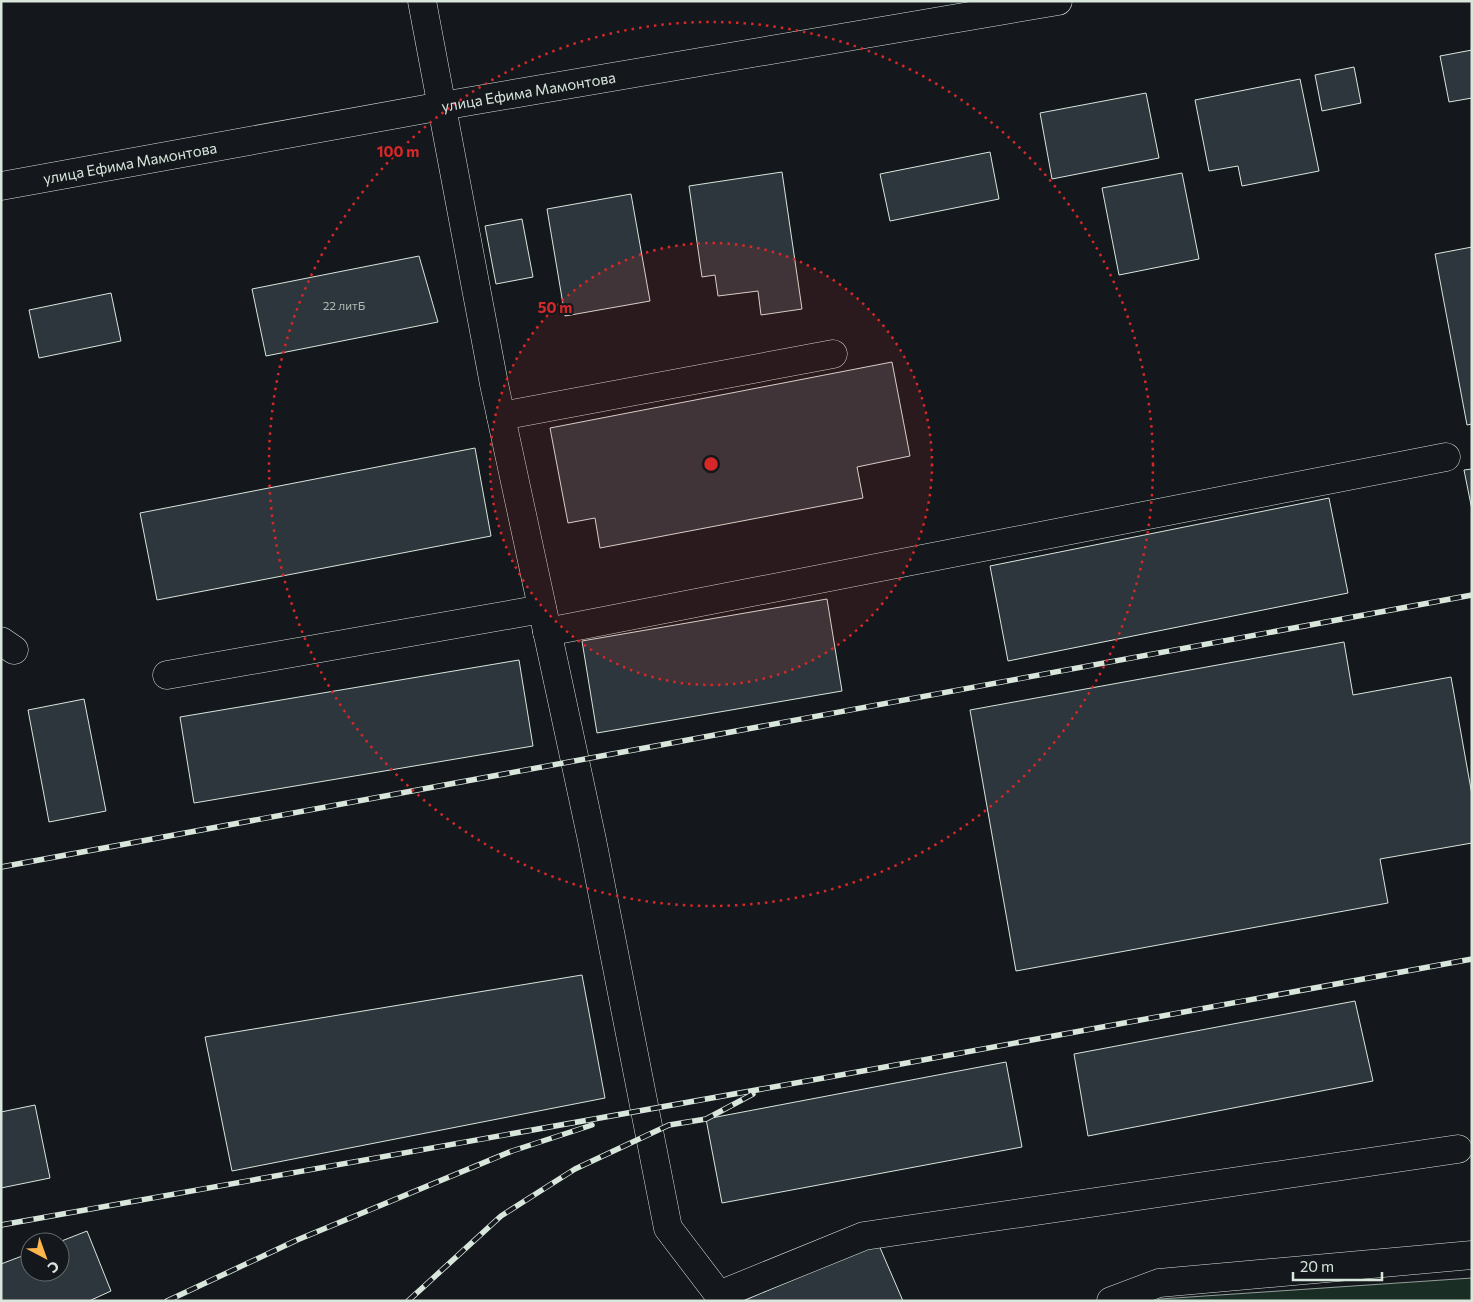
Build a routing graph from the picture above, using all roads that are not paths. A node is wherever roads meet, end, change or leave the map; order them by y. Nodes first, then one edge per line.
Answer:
1 (422, 1) edge
2 (1058, 1) edge
3 (442, 106) junction
4 (1, 186) edge
5 (833, 354) dead end
6 (501, 416) junction
7 (1446, 457) dead end
8 (545, 621) junction
9 (167, 675) dead end
10 (1458, 1149) dead end
11 (1472, 1255) edge
12 (1110, 1301) edge

1 - 3 street
2 - 3 street, улица Ефима Мамонтова
3 - 4 street, улица Ефима Мамонтова
3 - 6 street
5 - 6 street
6 - 8 street
7 - 8 street
8 - 9 street
8 - 10 street
11 - 12 street

